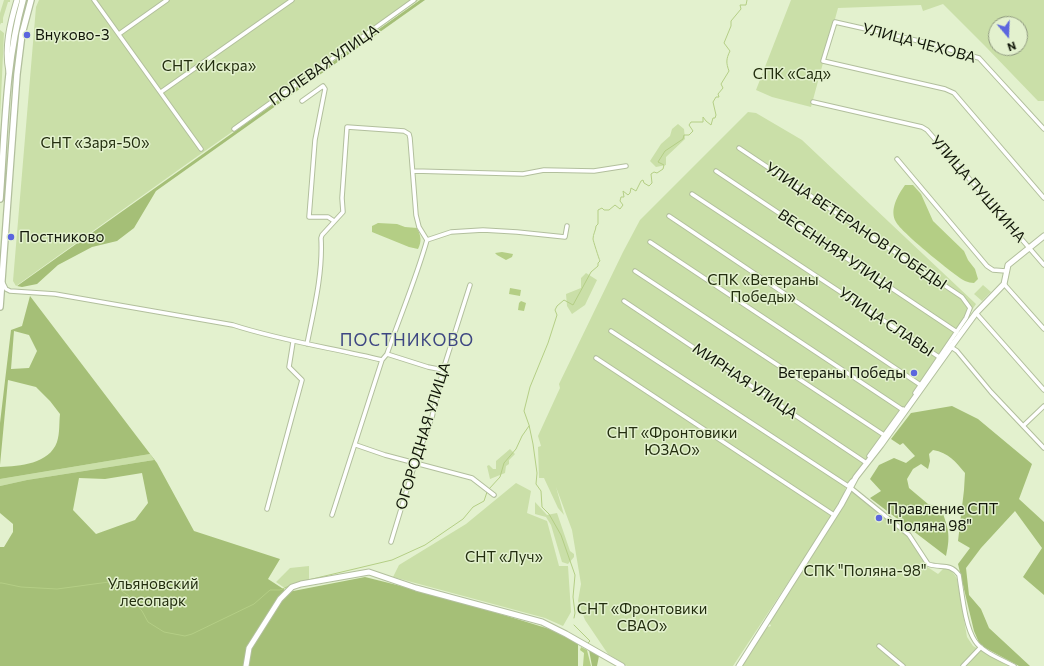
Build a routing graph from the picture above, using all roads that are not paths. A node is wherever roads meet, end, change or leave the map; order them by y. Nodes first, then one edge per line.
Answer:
1 (16, 0) edge
2 (23, 0) edge
3 (31, 0) edge
4 (94, 0) edge
5 (167, 0) edge
6 (292, 0) edge
7 (414, 0) edge
8 (119, 34) junction
9 (9, 74) junction
10 (161, 92) junction
11 (302, 101) dead end
12 (813, 102) dead end
13 (234, 129) dead end
14 (1044, 129) edge
15 (739, 148) dead end
16 (201, 149) dead end
17 (897, 158) dead end
18 (626, 166) dead end
19 (414, 171) junction
20 (716, 171) dead end
21 (692, 194) dead end
22 (0, 198) edge
23 (1044, 198) edge
24 (669, 216) dead end
25 (334, 221) junction
26 (567, 226) dead end
27 (1044, 236) edge
28 (427, 240) junction
29 (650, 242) dead end
30 (1029, 248) junction
31 (1044, 265) edge
32 (636, 271) dead end
33 (1006, 271) junction
34 (2, 280) junction
35 (1004, 284) junction
36 (470, 285) dead end
37 (12, 292) junction
38 (624, 301) dead end
39 (0, 302) edge
40 (0, 307) edge
41 (976, 313) junction
42 (1044, 329) edge
43 (611, 331) dead end
44 (957, 332) junction
45 (293, 342) junction
46 (307, 344) junction
47 (951, 346) junction
48 (387, 354) junction
49 (939, 357) junction
50 (596, 358) dead end
51 (382, 360) junction
52 (443, 370) junction
53 (922, 385) junction
54 (1044, 390) edge
55 (1044, 406) edge
56 (903, 410) junction
57 (1023, 426) junction
58 (884, 435) junction
59 (356, 445) junction
60 (1044, 448) edge
61 (865, 462) junction
62 (414, 463) junction
63 (849, 487) junction
64 (494, 495) dead end
65 (267, 509) dead end
66 (332, 515) dead end
67 (834, 515) junction
68 (390, 542) dead end
69 (879, 646) dead end
70 (981, 646) junction
71 (246, 666) edge
72 (622, 666) edge
73 (739, 666) edge
74 (903, 666) edge
75 (963, 666) edge
76 (1014, 666) edge

1 - 9 street
2 - 9 main road
3 - 34 main road
4 - 8 street
5 - 8 street
6 - 10 street
7 - 13 street, ПОЛЕВАЯ УЛИЦА
8 - 10 street
9 - 22 main road
10 - 16 street
11 - 25 street
12 - 30 street, УЛИЦА ПУШКИНА
14 - 23 street, УЛИЦА ЧЕХОВА
15 - 44 street, УЛИЦА ВЕТЕРАНОВ ПОБЕДЫ
17 - 33 street
18 - 19 street
19 - 25 street
19 - 28 street
20 - 44 street, ВЕСЕННЯЯ УЛИЦА
21 - 49 street, УЛИЦА СЛАВЫ
24 - 53 street
25 - 46 street
26 - 28 street
27 - 30 street
28 - 48 street
29 - 56 street
30 - 31 street, УЛИЦА ПУШКИНА
30 - 33 street
32 - 58 street
33 - 35 street
34 - 37 street
34 - 39 main road
35 - 41 street
35 - 42 street
36 - 52 street, ОГОРОДНАЯ УЛИЦА
37 - 39 street
37 - 45 street
38 - 61 street, МИРНАЯ УЛИЦА
39 - 40 main road
41 - 47 street
41 - 54 street
43 - 63 street
44 - 49 street
45 - 46 street
45 - 65 street
46 - 51 street
47 - 53 street
47 - 57 street
48 - 51 street
48 - 52 street
49 - 53 street
50 - 67 street
51 - 59 street
52 - 62 street, ОГОРОДНАЯ УЛИЦА
53 - 56 street
53 - 63 street
55 - 57 street
56 - 58 street
57 - 60 street
58 - 61 street
59 - 62 street
59 - 66 street
61 - 63 street
62 - 64 street
62 - 68 street, ОГОРОДНАЯ УЛИЦА
63 - 67 street
63 - 70 street
67 - 73 street
69 - 74 street
70 - 75 street
70 - 76 street
71 - 72 street

